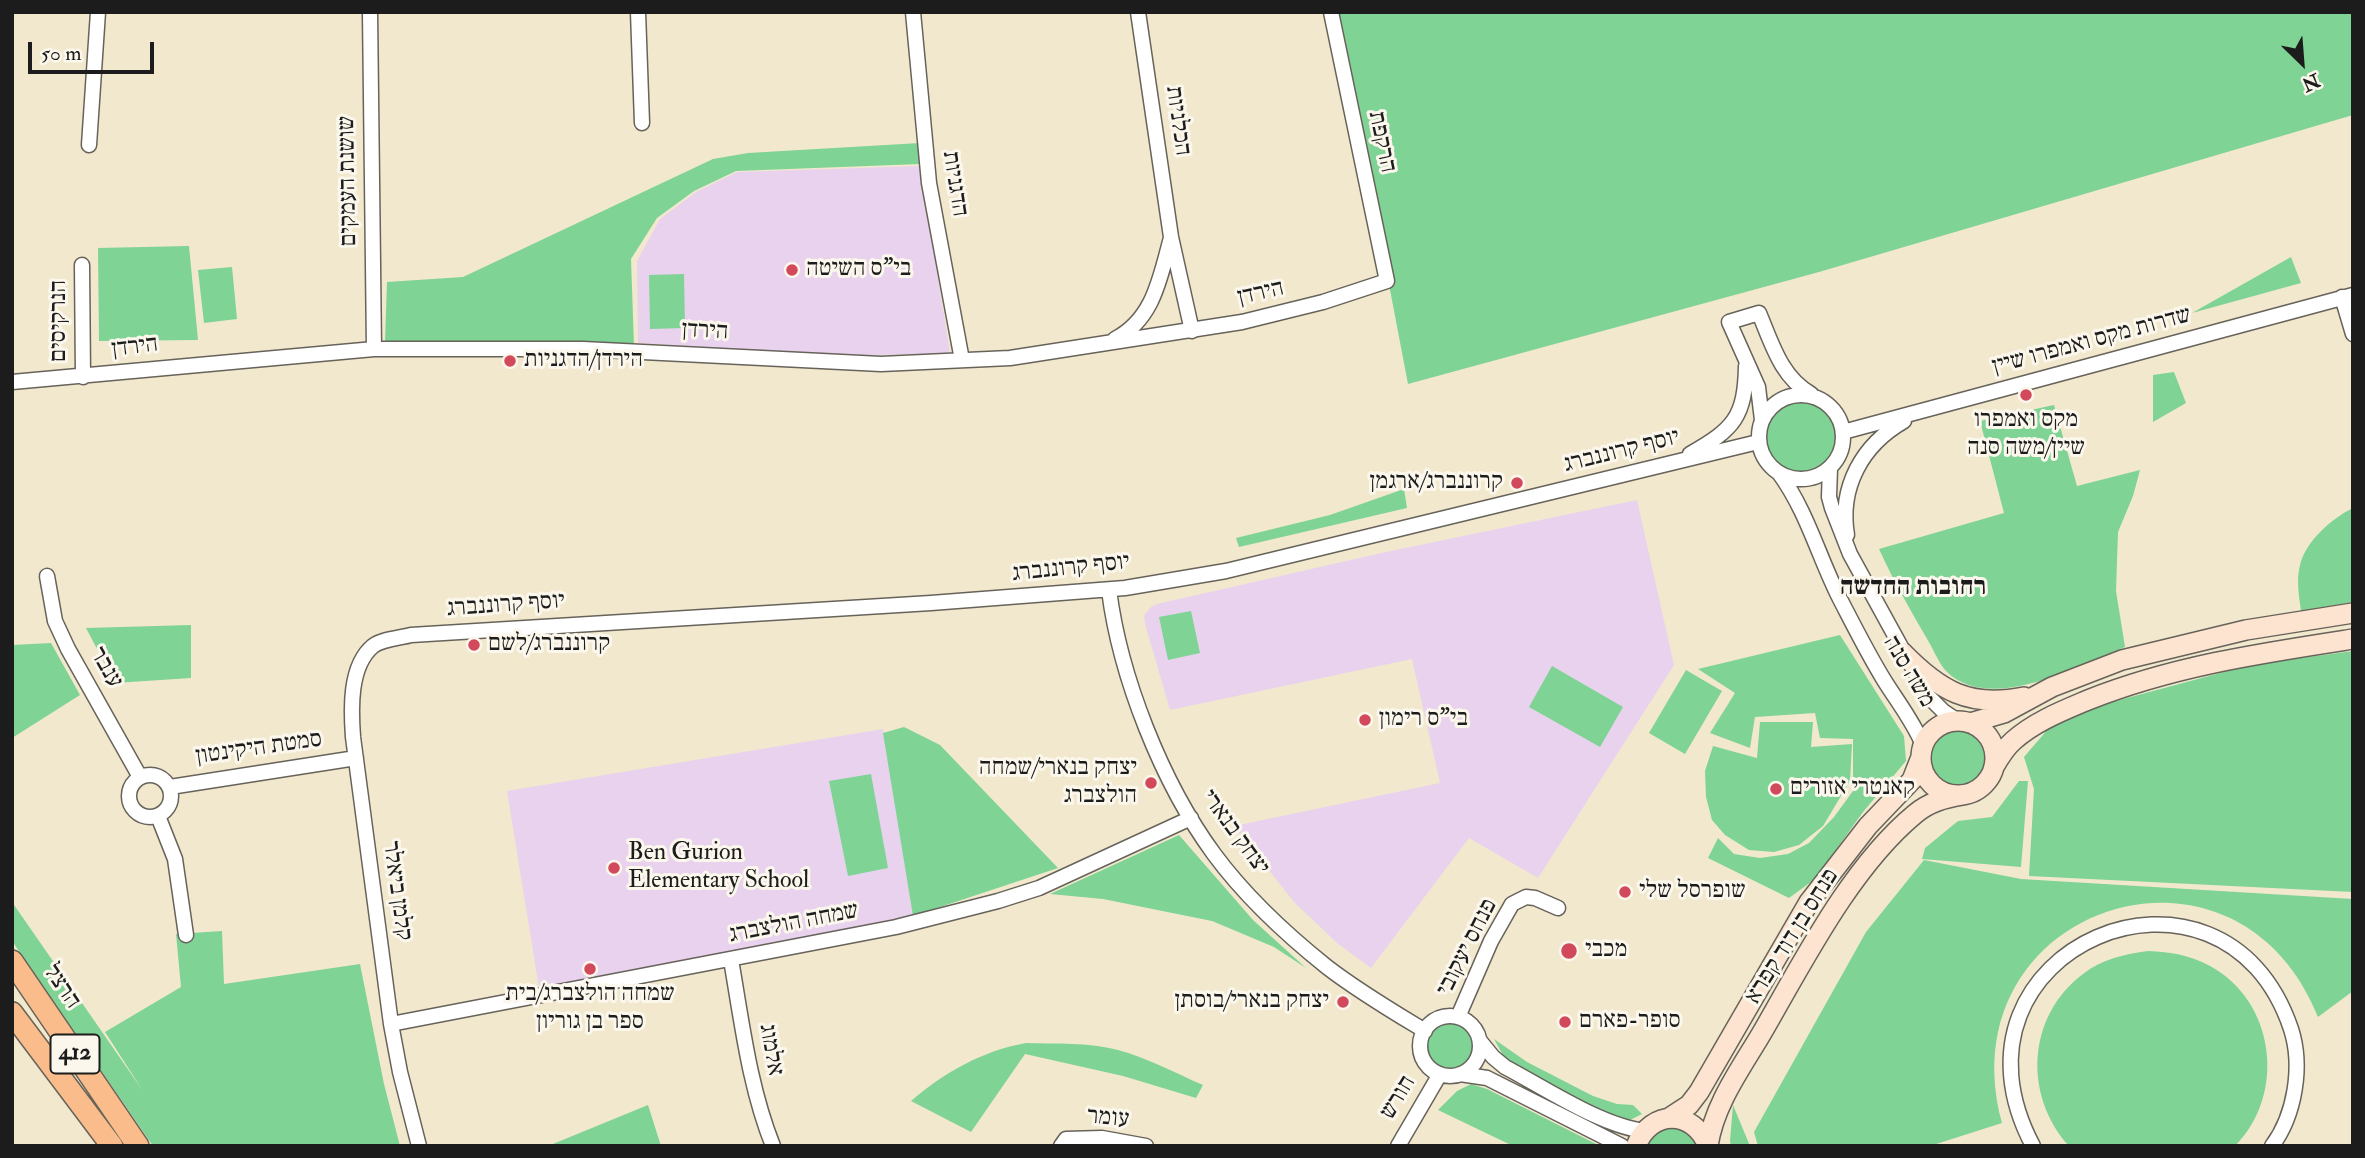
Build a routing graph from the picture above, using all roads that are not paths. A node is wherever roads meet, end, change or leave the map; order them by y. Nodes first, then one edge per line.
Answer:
1 (98, 12) edge
2 (370, 12) edge
3 (638, 12) edge
4 (913, 12) edge
5 (1138, 12) edge
6 (1331, 12) edge
7 (642, 123) dead end
8 (89, 145) dead end
9 (1171, 237) junction
10 (82, 265) dead end
11 (1387, 281) joint
12 (2347, 296) edge
13 (1192, 331) junction
14 (2353, 334) edge
15 (1108, 343) junction
16 (374, 349) junction
17 (962, 360) junction
18 (1746, 361) junction
19 (83, 377) junction
20 (12, 382) edge
21 (1818, 398) junction
22 (1930, 409) junction
23 (1762, 420) junction
24 (1843, 432) junction
25 (1758, 442) junction
26 (1657, 467) junction
27 (1830, 468) junction
28 (1779, 474) junction
29 (1850, 554) junction
30 (47, 576) dead end
31 (1109, 590) junction
32 (2353, 613) edge
33 (2353, 639) edge
34 (374, 645) joint
35 (1902, 652) junction
36 (2052, 687) junction
37 (1964, 722) junction
38 (1922, 751) junction
39 (356, 758) junction
40 (1994, 767) junction
41 (140, 777) junction
42 (170, 787) junction
43 (1963, 795) junction
44 (158, 816) junction
45 (1191, 818) junction
46 (1558, 908) dead end
47 (186, 934) dead end
48 (731, 960) junction
49 (12, 961) edge
50 (12, 1013) edge
51 (1458, 1017) junction
52 (391, 1024) junction
53 (1425, 1031) junction
54 (1480, 1041) junction
55 (1440, 1074) junction
56 (1460, 1074) junction
57 (1669, 1118) junction
58 (1640, 1138) edge
59 (1064, 1142) edge
60 (112, 1146) edge
61 (138, 1146) edge
62 (419, 1146) edge
63 (773, 1146) edge
64 (1146, 1146) edge
65 (1398, 1146) edge
66 (1622, 1146) edge
67 (1708, 1146) edge
68 (2033, 1146) edge
69 (2272, 1146) edge

1 - 8 street
2 - 16 street, שושנת העמקים
3 - 7 street
4 - 17 street, הדגניות
5 - 9 street, הכלניות
6 - 11 street, הרקפת
9 - 13 street, הכלניות
9 - 15 street, הכלניות
10 - 19 street, הנרקיסים
11 - 13 street, הירדן
12 - 14 street
12 - 22 street, שדרות מקס ואמפרו שיין
13 - 15 street, הירדן
15 - 17 street, הירדן
16 - 17 street, הירדן
16 - 19 street, הירדן
18 - 21 street
18 - 23 street
18 - 26 street
19 - 20 street, הירדן
21 - 23 street
21 - 24 street
22 - 24 street, שדרות מקס ואמפרו שיין
22 - 29 street
23 - 25 street
24 - 27 street
25 - 26 street, יוסף קרוננברג
25 - 28 street
26 - 31 street, יוסף קרוננברג
27 - 28 street
27 - 29 street, משה סנה
28 - 38 street, משה סנה
29 - 35 street, משה סנה
30 - 41 street, ענבר
31 - 34 street, יוסף קרוננברג
31 - 45 street, יצחק בנארי
32 - 36 main road
33 - 40 main road
34 - 39 street, קלמן ביאלר
35 - 36 main road
35 - 37 street, משה סנה
36 - 37 main road
37 - 38 main road
37 - 40 main road
38 - 43 main road
38 - 57 main road, פנחס בן דוד קפרא
39 - 42 street, סמטת היקינטון
39 - 52 street, קלמן ביאלר
40 - 43 main road
41 - 42 street
41 - 44 street
42 - 44 street
43 - 67 main road, פנחס בן דוד קפרא
44 - 47 street
45 - 48 street, שמחה הולצברג
45 - 53 street, יצחק בנארי
46 - 51 street, פנחס יעקובי
48 - 52 street, שמחה הולצברג
48 - 63 street, אלמוג
49 - 61 main road, הרצל / 412
50 - 60 main road, 412
51 - 53 street
51 - 54 street
52 - 62 street, קלמן ביאלר
53 - 55 street
54 - 56 street
54 - 58 street
55 - 56 street
55 - 65 street, חורש
56 - 66 street
57 - 58 main road, פנחס בן דוד קפרא
57 - 67 main road
59 - 64 street, עומר
68 - 69 street

